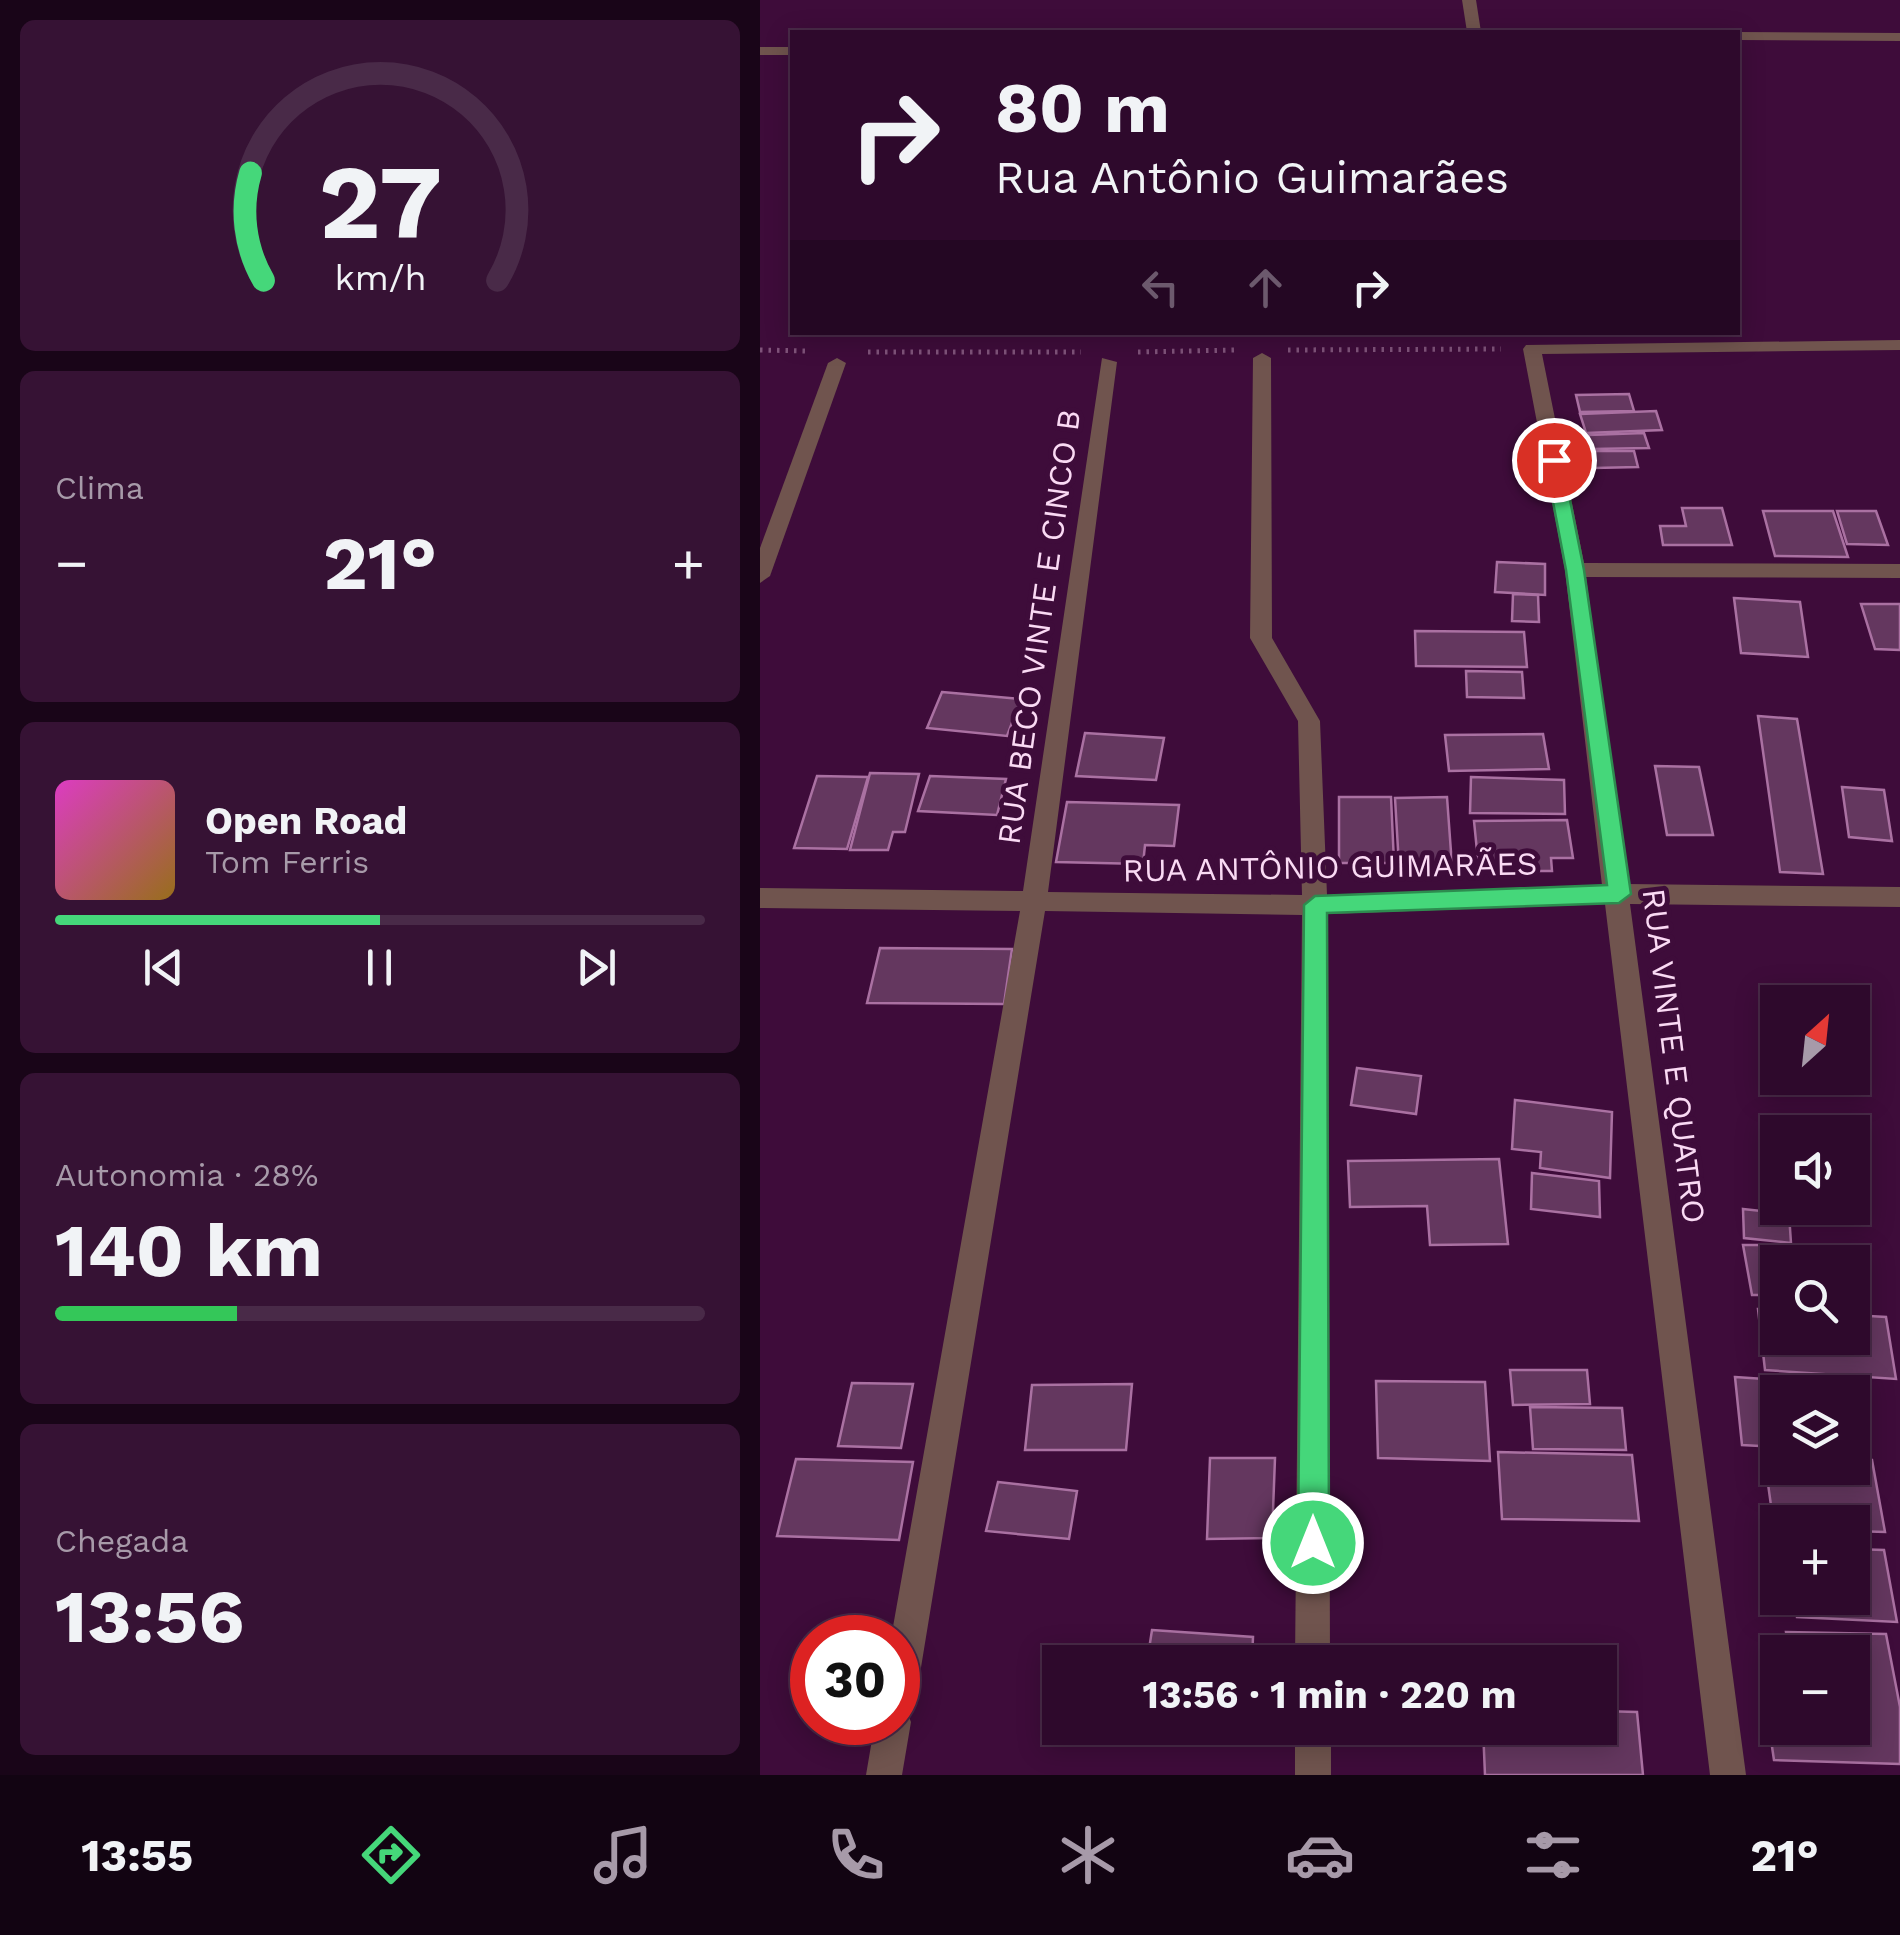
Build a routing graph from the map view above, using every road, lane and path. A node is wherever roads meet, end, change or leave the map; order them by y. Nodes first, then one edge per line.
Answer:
1 (1469, 0) edge
2 (1474, 30) edge
3 (1740, 36) edge
4 (1900, 37) edge
5 (790, 50) edge
6 (765, 51) edge
7 (760, 65) edge
8 (1900, 345) edge
9 (1532, 349) junction
10 (760, 350) edge
11 (810, 352) dead end
12 (863, 352) dead end
13 (1131, 352) dead end
14 (1263, 352) junction
15 (1101, 357) joint
16 (837, 362) dead end
17 (1575, 570) junction
18 (1900, 570) edge
19 (760, 576) edge
20 (1619, 894) junction
21 (1900, 897) edge
22 (760, 898) edge
23 (1034, 902) junction
24 (1315, 905) junction
25 (912, 1615) edge
26 (1313, 1645) edge
27 (889, 1745) edge
28 (1313, 1745) edge
29 (884, 1775) edge
30 (1313, 1775) edge
31 (1728, 1775) edge

1 - 2 street
3 - 4 street
5 - 6 street
6 - 7 street
8 - 9 street
9 - 14 path
9 - 17 street, RUA VINTE E QUATRO
10 - 11 path
12 - 15 path
13 - 14 path
14 - 24 street
15 - 23 street, RUA BECO VINTE E CINCO B
16 - 19 street
17 - 18 street
17 - 20 street, RUA VINTE E QUATRO
20 - 21 street, RUA ANTÔNIO GUIMARÃES
20 - 24 street, RUA ANTÔNIO GUIMARÃES
20 - 31 street, RUA VINTE E QUATRO
22 - 23 street, RUA ANTÔNIO GUIMARÃES
23 - 24 street, RUA ANTÔNIO GUIMARÃES
23 - 25 street, RUA BECO VINTE E CINCO B
24 - 26 street
27 - 29 street
28 - 30 street

